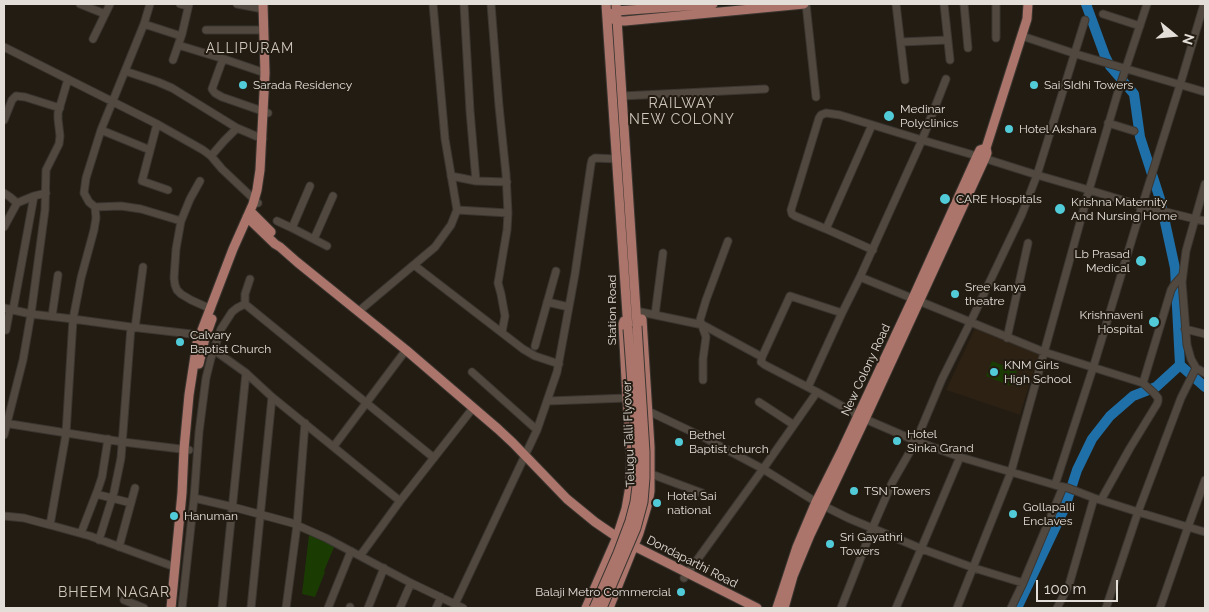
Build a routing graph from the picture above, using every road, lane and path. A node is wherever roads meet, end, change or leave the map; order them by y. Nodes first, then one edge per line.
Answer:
1 (80, 4) edge
2 (110, 4) edge
3 (150, 4) edge
4 (237, 4) edge
5 (433, 4) edge
6 (464, 4) edge
7 (492, 4) edge
8 (606, 4) edge
9 (714, 4) edge
10 (805, 4) edge
11 (896, 4) edge
12 (944, 4) edge
13 (964, 4) edge
14 (996, 4) edge
15 (1028, 4) edge
16 (1147, 4) edge
17 (1204, 4) edge
18 (186, 5) edge
19 (265, 5) edge
20 (616, 12) edge
21 (105, 14) junction
22 (1103, 14) dead end
23 (607, 17) junction
24 (1086, 20) dead end
25 (144, 24) junction
26 (1140, 26) junction
27 (206, 30) dead end
28 (264, 30) junction
29 (181, 36) junction
30 (1022, 36) junction
31 (996, 38) dead end
32 (93, 39) dead end
33 (948, 40) junction
34 (901, 42) junction
35 (178, 45) junction
36 (4, 47) edge
37 (968, 48) dead end
38 (1076, 54) junction
39 (224, 59) junction
40 (173, 60) dead end
41 (950, 60) dead end
42 (125, 71) junction
43 (1126, 71) junction
44 (266, 72) junction
45 (68, 79) junction
46 (905, 80) dead end
47 (946, 80) dead end
48 (1180, 85) junction
49 (765, 88) dead end
50 (1205, 92) edge
51 (622, 96) junction
52 (816, 97) dead end
53 (113, 101) junction
54 (6, 106) edge
55 (60, 108) junction
56 (266, 112) junction
57 (4, 120) edge
58 (157, 124) junction
59 (1109, 124) junction
60 (872, 125) junction
61 (238, 128) junction
62 (101, 130) junction
63 (1134, 131) dead end
64 (262, 140) junction
65 (922, 140) junction
66 (150, 150) junction
67 (211, 156) junction
68 (981, 157) junction
69 (616, 159) junction
70 (1037, 175) junction
71 (451, 176) junction
72 (200, 181) dead end
73 (476, 181) junction
74 (507, 182) junction
75 (1205, 184) edge
76 (310, 186) dead end
77 (168, 190) dead end
78 (1089, 190) junction
79 (4, 193) edge
80 (46, 193) junction
81 (34, 196) junction
82 (333, 196) dead end
83 (257, 199) junction
84 (17, 203) junction
85 (94, 206) junction
86 (1142, 206) junction
87 (457, 210) junction
88 (508, 213) junction
89 (251, 216) junction
90 (1195, 219) junction
91 (181, 221) junction
92 (277, 221) dead end
93 (1205, 221) edge
94 (4, 227) edge
95 (292, 228) junction
96 (826, 229) junction
97 (314, 239) junction
98 (728, 241) dead end
99 (1028, 243) dead end
100 (327, 246) dead end
101 (873, 250) junction
102 (663, 253) dead end
103 (414, 265) junction
104 (143, 267) dead end
105 (556, 272) dead end
106 (58, 276) dead end
107 (1181, 277) junction
108 (860, 278) junction
109 (250, 279) dead end
110 (916, 300) junction
111 (547, 302) junction
112 (245, 304) junction
113 (569, 308) junction
114 (9, 309) edge
115 (211, 309) junction
116 (359, 311) junction
117 (631, 313) junction
118 (842, 313) junction
119 (32, 314) junction
120 (655, 315) junction
121 (52, 316) junction
122 (73, 319) junction
123 (970, 323) junction
124 (703, 326) junction
125 (133, 328) junction
126 (633, 328) junction
127 (1185, 329) junction
128 (6, 330) dead end
129 (502, 332) junction
130 (1205, 334) edge
131 (200, 335) junction
132 (1007, 338) junction
133 (535, 346) dead end
134 (214, 350) junction
135 (406, 350) junction
136 (1044, 352) junction
137 (762, 357) junction
138 (558, 364) junction
139 (1093, 368) junction
140 (472, 372) dead end
141 (1194, 372) junction
142 (246, 373) junction
143 (1205, 373) edge
144 (704, 380) dead end
145 (1144, 384) junction
146 (808, 388) junction
147 (817, 392) junction
148 (272, 397) junction
149 (627, 398) junction
150 (548, 401) junction
151 (759, 402) dead end
152 (367, 403) junction
153 (473, 408) junction
154 (648, 411) junction
155 (862, 417) junction
156 (5, 423) edge
157 (305, 424) junction
158 (794, 425) junction
159 (537, 430) junction
160 (66, 434) junction
161 (4, 435) edge
162 (108, 440) junction
163 (916, 441) junction
164 (123, 442) junction
165 (334, 446) junction
166 (186, 449) junction
167 (526, 456) junction
168 (960, 457) junction
169 (434, 458) junction
170 (763, 469) junction
171 (1011, 472) junction
172 (651, 474) junction
173 (1205, 480) edge
174 (1062, 487) junction
175 (135, 488) dead end
176 (702, 493) dead end
177 (96, 494) junction
178 (113, 498) junction
179 (194, 498) junction
180 (1098, 499) junction
181 (400, 501) junction
182 (131, 502) junction
183 (820, 504) junction
184 (232, 507) junction
185 (1138, 512) junction
186 (260, 514) junction
187 (4, 516) edge
188 (50, 525) junction
189 (297, 525) junction
190 (1188, 527) junction
191 (872, 529) junction
192 (1205, 532) edge
193 (81, 533) junction
194 (617, 537) junction
195 (99, 540) junction
196 (119, 547) junction
197 (633, 548) junction
198 (922, 549) junction
199 (351, 551) junction
200 (360, 556) junction
201 (175, 567) junction
202 (384, 568) junction
203 (974, 568) junction
204 (686, 575) junction
205 (411, 583) junction
206 (1023, 583) junction
207 (441, 597) junction
208 (124, 600) dead end
209 (455, 604) junction
210 (144, 608) edge
211 (170, 608) edge
212 (174, 608) edge
213 (182, 608) edge
214 (222, 608) edge
215 (251, 608) edge
216 (286, 608) edge
217 (328, 608) edge
218 (368, 608) edge
219 (400, 608) edge
220 (436, 608) edge
221 (464, 608) edge
222 (586, 608) edge
223 (594, 608) edge
224 (602, 608) edge
225 (608, 608) edge
226 (745, 608) edge
227 (757, 608) edge
228 (777, 608) edge
229 (784, 608) edge
230 (842, 608) edge
231 (896, 608) edge
232 (957, 608) edge
233 (1011, 608) edge
234 (1057, 608) edge
235 (1106, 608) edge
236 (1160, 608) edge

1 - 21 street
2 - 21 street
3 - 25 street
4 - 19 street
5 - 71 street
6 - 73 street
7 - 74 street
8 - 23 main road, Station Road
9 - 20 main road
10 - 20 main road
10 - 52 street
11 - 34 street
12 - 33 street
13 - 37 street
14 - 31 street
15 - 30 main road, New Colony Road
16 - 26 street
17 - 48 street
18 - 29 street
19 - 28 main road
19 - 56 main road
20 - 23 main road
20 - 51 main road, Station Road
21 - 32 street
22 - 26 street
23 - 69 main road, Station Road
24 - 38 street
25 - 29 street
25 - 42 street
26 - 43 street
27 - 28 street
28 - 44 main road
29 - 35 street
30 - 38 street
30 - 68 main road, New Colony Road
33 - 34 street
33 - 41 street
34 - 46 street
35 - 39 street
35 - 40 street
36 - 45 street
38 - 43 street
38 - 70 street
39 - 44 street
39 - 56 street
42 - 53 street
42 - 61 street
43 - 48 street
43 - 59 street
44 - 56 main road
45 - 53 street
45 - 55 street
47 - 65 street
48 - 50 street
48 - 86 street
49 - 51 street
51 - 117 main road, Station Road
53 - 58 street
53 - 62 street
54 - 55 street
54 - 57 street
55 - 80 street
56 - 64 main road
56 - 83 main road
58 - 66 street
58 - 67 street
59 - 63 street
59 - 78 street
60 - 65 street
60 - 96 street
60 - 96 street
61 - 64 street
61 - 67 street
62 - 66 street
62 - 85 street
64 - 83 main road
65 - 68 street
65 - 101 street
66 - 77 street
67 - 83 street
68 - 70 street
68 - 110 main road, New Colony Road
69 - 113 street
69 - 117 main road, Station Road
70 - 78 street
70 - 123 street
71 - 73 street
71 - 87 street
72 - 91 street
73 - 74 street
74 - 88 street
75 - 90 street
76 - 95 street
78 - 86 street
78 - 136 street
79 - 84 street
80 - 81 street
80 - 119 street
81 - 84 street
81 - 114 street
82 - 97 street
83 - 89 main road
84 - 94 street
85 - 91 street
85 - 122 street
86 - 90 street
86 - 139 street
87 - 88 street
87 - 103 street
88 - 129 street
89 - 115 main road
89 - 116 main road
89 - 166 main road
90 - 93 street
90 - 107 street
91 - 115 street
92 - 95 street
95 - 97 street
96 - 101 street
97 - 100 street
98 - 124 street
99 - 132 street
101 - 108 street
102 - 120 street
103 - 116 street
103 - 129 street
104 - 125 street
105 - 111 street
106 - 121 street
107 - 127 street
107 - 145 street
108 - 110 street
108 - 118 street
109 - 112 street
110 - 123 street
110 - 155 main road, New Colony Road
111 - 113 street
111 - 133 street
112 - 134 street
112 - 152 street
113 - 138 street
114 - 119 street
114 - 128 street
115 - 131 main road
116 - 135 main road
117 - 120 street
117 - 126 main road, Telugu Talli Flyover
117 - 149 main road, Station Road
117 - 154 main road
118 - 137 street
118 - 146 street
119 - 121 street
119 - 156 street
120 - 124 street
121 - 122 street
122 - 125 street
122 - 160 street
123 - 132 street
123 - 163 street
124 - 137 street
124 - 144 street
125 - 131 street
125 - 164 street
126 - 223 main road, Telugu Talli Flyover, bridge
126 - 224 main road, Telugu Talli Flyover, bridge
127 - 130 street
127 - 141 street
129 - 138 street
131 - 166 main road
132 - 136 street
134 - 142 street
134 - 179 street
135 - 152 street
135 - 153 main road
136 - 139 street
136 - 171 street
137 - 146 street
138 - 150 street
139 - 145 street
139 - 174 street
140 - 159 street
141 - 143 street
141 - 185 street
142 - 148 street
142 - 184 street
145 - 180 street
146 - 147 street
147 - 155 street
147 - 158 street
148 - 157 street
148 - 186 street
149 - 150 street
149 - 194 main road, Station Road
150 - 159 street
151 - 158 street
152 - 165 street
152 - 169 street
153 - 167 main road
153 - 169 street
154 - 170 street
154 - 172 main road
155 - 163 street
155 - 183 main road, New Colony Road
156 - 160 street
156 - 161 street
157 - 165 street
157 - 189 street
158 - 170 street
159 - 167 street
160 - 162 street
160 - 188 street
162 - 164 street
162 - 177 street
163 - 168 street
163 - 191 street
164 - 166 street
164 - 178 street
165 - 181 street
166 - 201 main road
166 - 212 main road
167 - 194 main road
167 - 209 street
168 - 171 street
168 - 198 street
169 - 181 street
170 - 183 street
170 - 204 street
171 - 174 street
171 - 203 street
172 - 176 street
172 - 197 main road
173 - 190 street
174 - 180 street
174 - 206 street
175 - 182 street
177 - 178 street
177 - 193 street
178 - 182 street
178 - 195 street
179 - 184 street
179 - 213 street
180 - 185 street
180 - 234 street
181 - 200 street
182 - 196 street
183 - 191 street
183 - 228 main road, New Colony Road
183 - 229 main road, New Colony Road
184 - 186 street
184 - 214 street
185 - 190 street
185 - 235 street
186 - 189 street
186 - 215 street
187 - 188 street
188 - 193 street
189 - 199 street
189 - 216 street
190 - 192 street
190 - 236 street
191 - 198 street
191 - 230 street
193 - 195 street
194 - 197 street, Dondaparthi Road
194 - 222 main road, Station Road
195 - 196 street
196 - 201 street
197 - 204 main road, Dondaparthi Road
197 - 225 main road
198 - 203 street
198 - 231 street
199 - 200 street
199 - 217 street
200 - 202 street
201 - 211 main road
202 - 205 street
202 - 218 street
203 - 206 street
203 - 232 street
204 - 226 main road
204 - 227 main road, Dondaparthi Road
205 - 207 street
205 - 219 street
206 - 233 street
207 - 209 street
207 - 220 street
208 - 210 street
209 - 221 street

